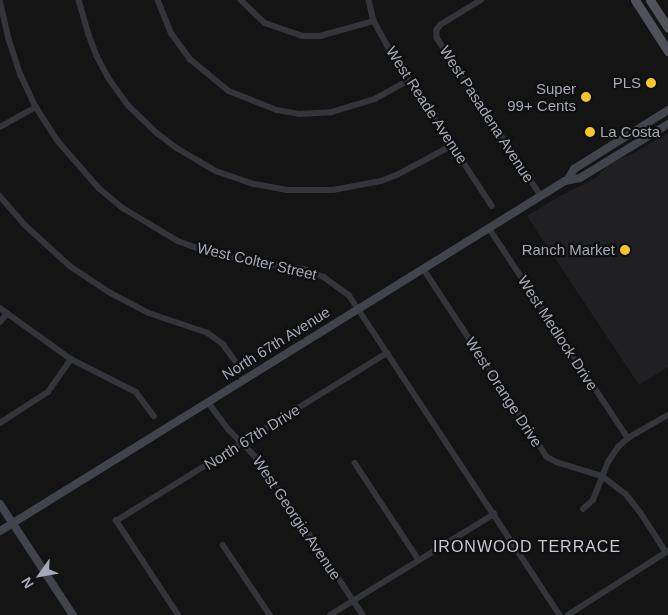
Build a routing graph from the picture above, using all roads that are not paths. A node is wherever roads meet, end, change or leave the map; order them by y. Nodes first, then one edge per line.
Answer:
1 (0, 0) edge
2 (79, 0) edge
3 (158, 0) edge
4 (241, 0) edge
5 (369, 0) edge
6 (482, 0) edge
7 (635, 0) edge
8 (650, 0) edge
9 (374, 21) junction
10 (668, 28) edge
11 (668, 52) edge
12 (409, 80) junction
13 (36, 108) junction
14 (668, 110) edge
15 (668, 124) edge
16 (0, 127) edge
17 (453, 145) junction
18 (568, 179) junction
19 (0, 196) edge
20 (541, 196) junction
21 (492, 206) dead end
22 (489, 228) junction
23 (423, 268) junction
24 (0, 308) edge
25 (358, 309) junction
26 (7, 314) junction
27 (0, 322) edge
28 (387, 353) junction
29 (71, 359) junction
30 (238, 364) dead end
31 (208, 402) junction
32 (668, 415) edge
33 (154, 416) dead end
34 (0, 423) edge
35 (628, 438) junction
36 (243, 443) junction
37 (356, 463) dead end
38 (602, 476) junction
39 (0, 504) edge
40 (583, 509) dead end
41 (494, 514) junction
42 (12, 523) junction
43 (0, 531) edge
44 (223, 544) dead end
45 (667, 552) edge
46 (419, 560) junction
47 (353, 601) junction
48 (73, 615) edge
49 (178, 615) edge
50 (270, 615) edge
51 (330, 615) edge
52 (363, 615) edge
53 (560, 615) edge
54 (568, 615) edge

1 - 13 street, West Colter Street
2 - 17 street
3 - 12 street
4 - 9 street
5 - 9 street, West Reade Avenue
6 - 20 street, West Pasadena Avenue
7 - 11 main road
8 - 10 main road
9 - 12 street, West Reade Avenue
12 - 17 street, West Reade Avenue
13 - 16 street
13 - 25 street, West Colter Street
14 - 18 main road, North 67th Avenue
15 - 18 main road, North 67th Avenue
17 - 21 street, West Reade Avenue
18 - 20 main road, North 67th Avenue
19 - 30 street
20 - 22 main road, North 67th Avenue
22 - 23 main road, North 67th Avenue
22 - 35 street, West Medlock Drive
23 - 25 main road, North 67th Avenue
23 - 38 street, West Orange Drive
24 - 26 street
25 - 28 street, West Colter Street
25 - 31 main road, North 67th Avenue
26 - 27 street
26 - 29 street
28 - 36 street, North 67th Drive
28 - 41 street, West Colter Street
29 - 33 street
29 - 34 street
31 - 36 street, West Georgia Avenue
31 - 42 main road, North 67th Avenue
32 - 35 street
35 - 38 street
36 - 47 street, West Georgia Avenue
36 - 49 street, North 67th Drive
37 - 46 street
38 - 40 street
38 - 45 street, West Orange Drive
39 - 42 main road
41 - 46 street
41 - 53 street, West Colter Street
42 - 43 main road, North 67th Avenue
42 - 48 main road
44 - 50 street
45 - 54 street
46 - 47 street
47 - 51 street
47 - 52 street, West Georgia Avenue

